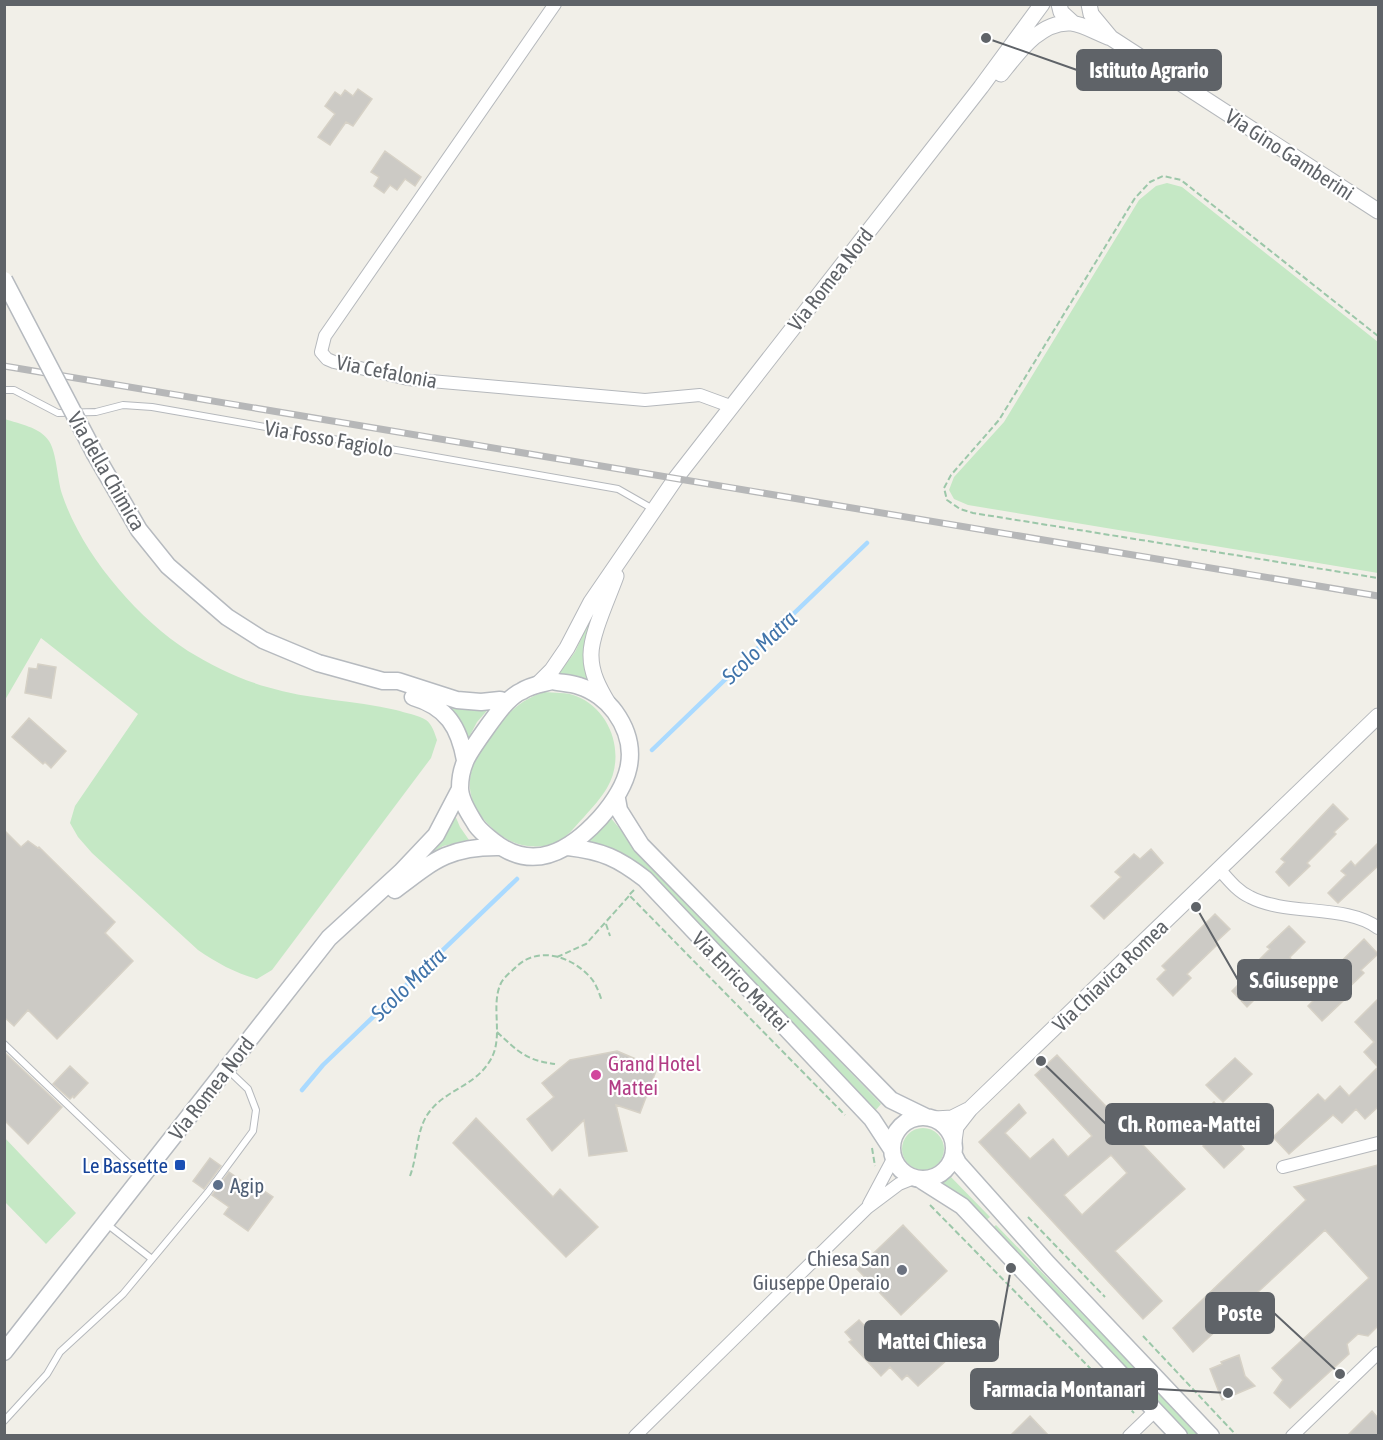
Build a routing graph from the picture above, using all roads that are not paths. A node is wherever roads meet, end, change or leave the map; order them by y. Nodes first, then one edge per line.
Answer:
1 (555, 4) edge
2 (1042, 4) edge
3 (1059, 4) edge
4 (1088, 8) edge
5 (1073, 23) junction
6 (1111, 38) junction
7 (981, 87) junction
8 (1378, 211) edge
9 (4, 280) edge
10 (4, 390) edge
11 (730, 406) junction
12 (654, 509) junction
13 (622, 557) junction
14 (383, 681) junction
15 (537, 685) junction
16 (507, 702) junction
17 (608, 703) junction
18 (1378, 716) edge
19 (465, 760) junction
20 (459, 791) junction
21 (616, 799) junction
22 (501, 847) junction
23 (568, 848) junction
24 (1219, 869) junction
25 (356, 914) junction
26 (1378, 928) edge
27 (4, 1044) edge
28 (226, 1068) junction
29 (970, 1109) junction
30 (931, 1118) junction
31 (1378, 1143) edge
32 (954, 1148) junction
33 (892, 1154) junction
34 (1283, 1167) dead end
35 (143, 1177) junction
36 (917, 1179) junction
37 (867, 1208) junction
38 (106, 1224) junction
39 (152, 1259) junction
40 (4, 1352) edge
41 (1378, 1353) edge
42 (1149, 1417) junction
43 (4, 1421) edge
44 (637, 1435) edge
45 (1129, 1436) edge
46 (1179, 1436) edge
47 (1211, 1436) edge
48 (1292, 1436) edge

1 - 11 street, Via Cefalonia
2 - 7 street, Via Romea Nord
3 - 5 street
4 - 6 street, Via Gino Gamberini
5 - 6 street, Via Gino Gamberini
5 - 7 street
6 - 8 street, Via Gino Gamberini
7 - 11 street, Via Romea Nord
9 - 14 main road, Via della Chimica, bridge
10 - 12 lane, Via Fosso Fagiolo
11 - 12 street, Via Romea Nord
12 - 13 street, Via Romea Nord
13 - 15 street, Via Romea Nord
13 - 17 street, Via Romea Nord
14 - 16 main road, Via della Chimica
14 - 19 main road, Via della Chimica
15 - 16 main road
15 - 17 main road
16 - 19 main road
17 - 21 main road
18 - 24 street, Via Chiavica Romea
19 - 20 main road
20 - 22 main road
20 - 25 main road, Via Romea Nord
21 - 23 main road
21 - 30 main road, Via Enrico Mattei
22 - 23 main road
22 - 25 main road, Via Romea Nord
23 - 33 main road, Via Enrico Mattei
24 - 26 street
24 - 29 street, Via Chiavica Romea
25 - 28 main road, Via Romea Nord
27 - 35 lane
28 - 35 main road, Via Romea Nord
28 - 39 lane
29 - 30 street, Via Chiavica Romea
29 - 32 street, Via Chiavica Romea
30 - 32 main road
30 - 33 main road
31 - 34 street
32 - 36 main road
32 - 47 main road
33 - 36 main road
33 - 37 street
35 - 38 main road, Via Romea Nord
36 - 37 street
36 - 42 main road
37 - 44 street
38 - 39 lane
38 - 40 main road, Via Romea Nord
39 - 43 lane
41 - 48 street
42 - 45 street
42 - 46 main road

